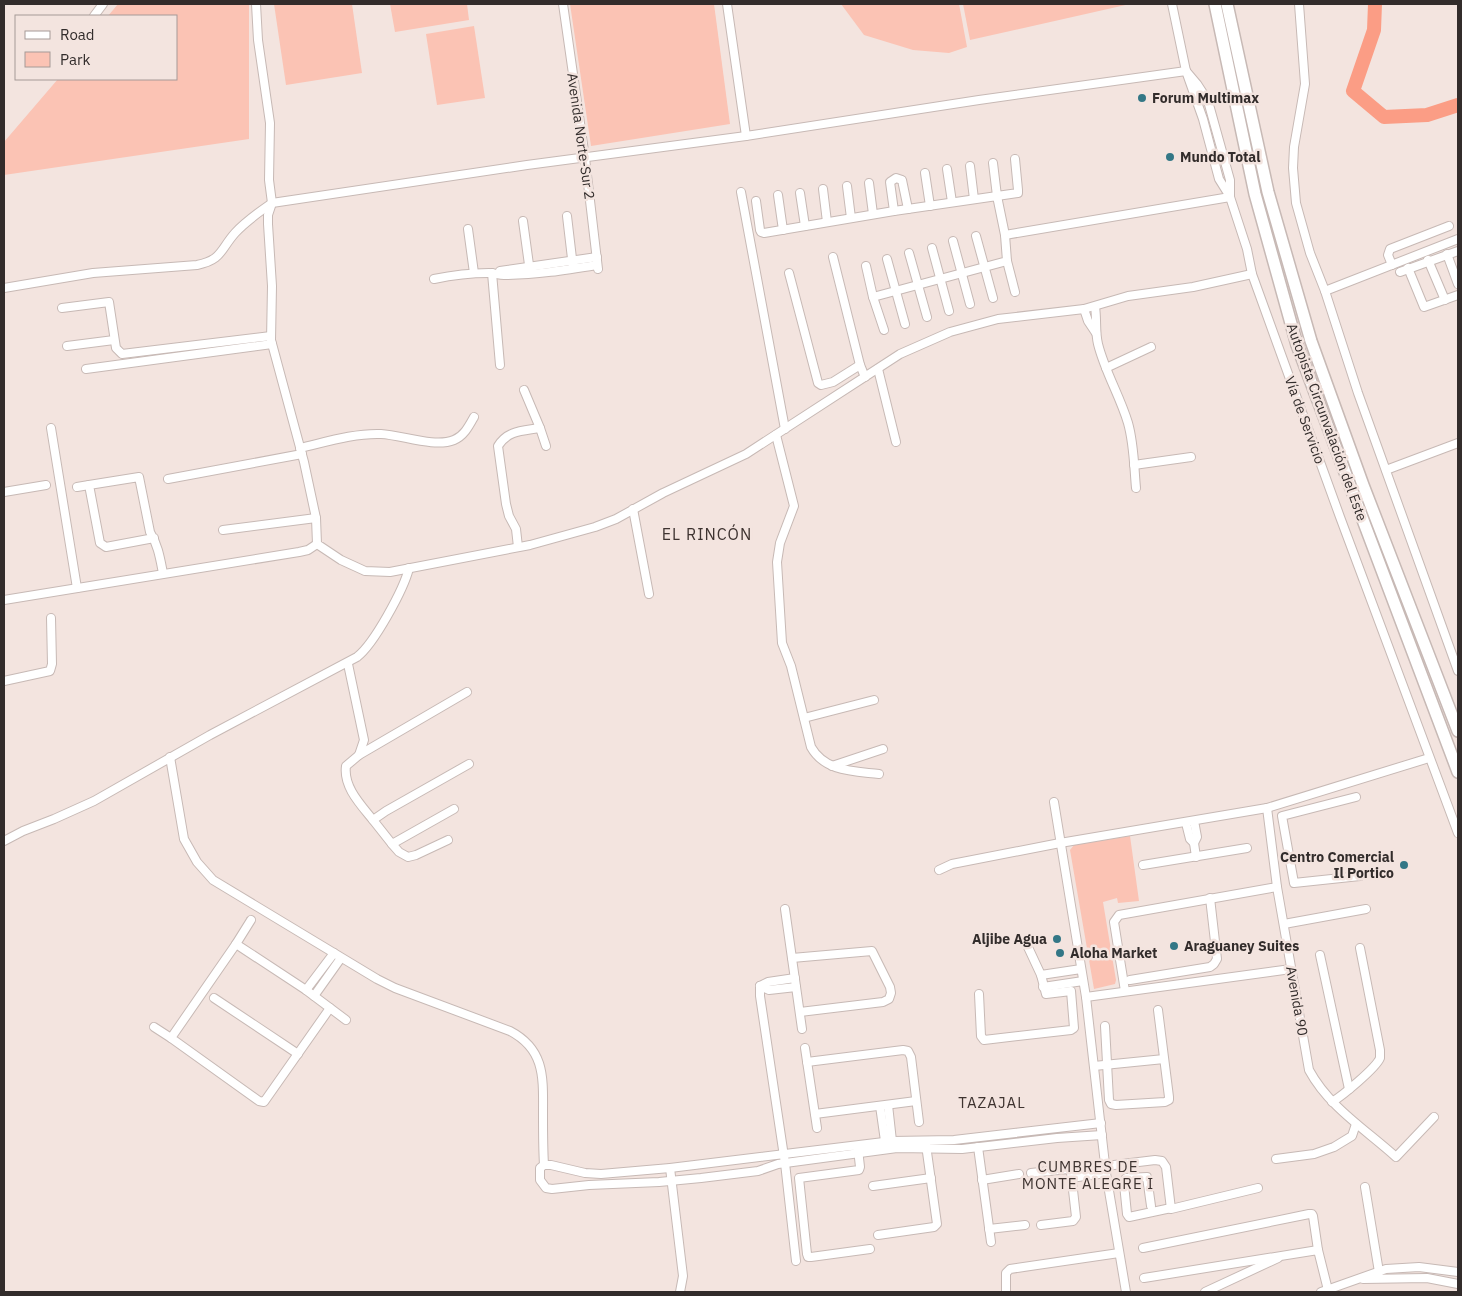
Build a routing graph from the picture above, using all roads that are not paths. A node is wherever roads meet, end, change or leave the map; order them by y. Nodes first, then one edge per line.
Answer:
1 (103, 4) edge
2 (256, 4) edge
3 (563, 4) edge
4 (726, 4) edge
5 (1172, 4) edge
6 (1227, 4) edge
7 (1300, 4) edge
8 (1215, 6) edge
9 (95, 15) edge
10 (1186, 71) junction
11 (1203, 119) junction
12 (1214, 121) junction
13 (746, 136) junction
14 (585, 158) junction
15 (1015, 160) dead end
16 (993, 163) dead end
17 (970, 166) dead end
18 (947, 169) dead end
19 (925, 172) dead end
20 (869, 183) dead end
21 (846, 186) dead end
22 (823, 189) dead end
23 (740, 192) dead end
24 (800, 193) dead end
25 (778, 195) dead end
26 (997, 196) junction
27 (1230, 197) junction
28 (974, 199) junction
29 (756, 201) dead end
30 (952, 202) junction
31 (272, 203) junction
32 (930, 206) junction
33 (908, 209) junction
34 (894, 211) junction
35 (873, 214) junction
36 (567, 216) dead end
37 (852, 218) junction
38 (523, 221) dead end
39 (828, 222) junction
40 (805, 226) junction
41 (1449, 226) dead end
42 (468, 229) dead end
43 (783, 230) junction
44 (1005, 235) junction
45 (976, 236) dead end
46 (1458, 239) edge
47 (953, 241) dead end
48 (932, 248) dead end
49 (1458, 251) edge
50 (909, 253) dead end
51 (1447, 254) junction
52 (833, 256) dead end
53 (887, 260) dead end
54 (1428, 260) junction
55 (1007, 261) junction
56 (1392, 264) junction
57 (573, 265) junction
58 (866, 266) dead end
59 (984, 267) junction
60 (1408, 268) junction
61 (530, 271) junction
62 (1400, 272) dead end
63 (474, 273) junction
64 (492, 273) junction
65 (789, 273) dead end
66 (962, 273) junction
67 (1252, 274) junction
68 (434, 279) dead end
69 (940, 279) junction
70 (1458, 284) edge
71 (918, 286) junction
72 (4, 288) edge
73 (1325, 291) junction
74 (895, 292) junction
75 (1015, 292) dead end
76 (1458, 295) edge
77 (873, 297) junction
78 (993, 298) dead end
79 (1445, 300) junction
80 (118, 301) dead end
81 (109, 302) junction
82 (970, 304) dead end
83 (1095, 306) junction
84 (62, 308) dead end
85 (1084, 309) junction
86 (949, 311) dead end
87 (927, 317) dead end
88 (905, 324) dead end
89 (884, 330) dead end
90 (1096, 332) junction
91 (114, 340) junction
92 (271, 340) junction
93 (68, 346) dead end
94 (1151, 347) dead end
95 (500, 364) dead end
96 (860, 365) junction
97 (1106, 368) junction
98 (86, 369) dead end
99 (878, 369) junction
100 (865, 377) junction
101 (524, 390) dead end
102 (474, 417) dead end
103 (51, 428) dead end
104 (540, 428) junction
105 (785, 429) junction
106 (776, 434) junction
107 (896, 442) dead end
108 (1458, 443) edge
109 (546, 446) dead end
110 (301, 451) junction
111 (1191, 457) dead end
112 (1134, 465) junction
113 (1386, 470) junction
114 (149, 476) dead end
115 (139, 477) junction
116 (168, 479) dead end
117 (46, 485) dead end
118 (89, 485) junction
119 (77, 487) dead end
120 (1136, 488) dead end
121 (4, 492) edge
122 (633, 509) junction
123 (316, 518) junction
124 (223, 530) dead end
125 (154, 538) junction
126 (317, 544) junction
127 (518, 547) junction
128 (408, 568) junction
129 (163, 573) junction
130 (77, 588) junction
131 (649, 594) dead end
132 (4, 600) edge
133 (51, 618) dead end
134 (348, 664) junction
135 (1458, 671) edge
136 (4, 680) edge
137 (467, 692) dead end
138 (874, 700) dead end
139 (804, 718) junction
140 (1458, 732) edge
141 (364, 738) junction
142 (382, 743) junction
143 (883, 749) dead end
144 (359, 755) junction
145 (170, 757) junction
146 (1429, 758) junction
147 (469, 764) dead end
148 (832, 766) junction
149 (1458, 772) edge
150 (879, 774) dead end
151 (1356, 797) dead end
152 (1054, 802) dead end
153 (1285, 802) junction
154 (1267, 808) junction
155 (454, 810) dead end
156 (1288, 814) junction
157 (373, 820) junction
158 (1190, 822) junction
159 (1458, 833) edge
160 (448, 840) dead end
161 (4, 842) edge
162 (1060, 843) junction
163 (392, 844) junction
164 (1247, 848) dead end
165 (1196, 856) junction
166 (1143, 865) dead end
167 (939, 870) dead end
168 (1360, 876) dead end
169 (1277, 886) junction
170 (1210, 898) junction
171 (784, 909) dead end
172 (1366, 909) dead end
173 (251, 920) dead end
174 (1284, 924) junction
175 (236, 944) junction
176 (1027, 945) dead end
177 (1360, 948) dead end
178 (337, 955) junction
179 (1320, 955) dead end
180 (792, 958) junction
181 (1081, 969) junction
182 (1291, 969) junction
183 (1041, 975) junction
184 (795, 978) junction
185 (1130, 980) dead end
186 (1083, 981) junction
187 (760, 986) junction
188 (796, 987) junction
189 (1043, 988) junction
190 (306, 990) junction
191 (1125, 991) junction
192 (979, 994) dead end
193 (314, 996) junction
194 (1086, 997) junction
195 (214, 998) dead end
196 (330, 1008) junction
197 (1158, 1010) dead end
198 (800, 1012) junction
199 (346, 1020) dead end
200 (1105, 1026) dead end
201 (154, 1027) dead end
202 (802, 1029) dead end
203 (171, 1038) junction
204 (805, 1048) dead end
205 (298, 1054) junction
206 (1164, 1059) junction
207 (807, 1062) junction
208 (1108, 1065) junction
209 (1094, 1066) junction
210 (1349, 1090) junction
211 (916, 1101) junction
212 (1332, 1102) junction
213 (884, 1106) junction
214 (815, 1114) junction
215 (1434, 1117) dead end
216 (918, 1122) dead end
217 (1101, 1123) junction
218 (1356, 1124) junction
219 (817, 1128) dead end
220 (1102, 1135) junction
221 (925, 1139) junction
222 (889, 1141) junction
223 (978, 1147) junction
224 (927, 1148) junction
225 (858, 1149) junction
226 (782, 1154) junction
227 (1276, 1159) dead end
228 (785, 1163) junction
229 (544, 1165) junction
230 (670, 1168) junction
231 (1106, 1170) junction
232 (1031, 1173) dead end
233 (1019, 1174) dead end
234 (931, 1178) junction
235 (1071, 1178) junction
236 (982, 1180) junction
237 (672, 1181) junction
238 (872, 1186) dead end
239 (1365, 1187) dead end
240 (1258, 1188) dead end
241 (1151, 1206) dead end
242 (1171, 1208) dead end
243 (1024, 1225) dead end
244 (1041, 1225) dead end
245 (989, 1229) junction
246 (878, 1235) dead end
247 (991, 1242) dead end
248 (1143, 1248) dead end
249 (870, 1249) dead end
250 (1318, 1250) junction
251 (1119, 1253) junction
252 (1286, 1254) junction
253 (796, 1261) dead end
254 (1379, 1272) junction
255 (1458, 1272) edge
256 (1144, 1278) dead end
257 (1359, 1279) junction
258 (1458, 1284) edge
259 (1324, 1291) edge
260 (680, 1292) edge
261 (1006, 1292) edge
262 (1126, 1292) edge
263 (1204, 1292) edge

1 - 9 street
2 - 31 street
3 - 14 street, Avenida Norte-Sur 2
4 - 13 street
5 - 10 street, Vía de Servicio
6 - 140 highway, Autopista Circunvalación del Este
7 - 73 street
8 - 149 highway, Autopista Circunvalación del Este
10 - 11 street
10 - 12 street, Vía de Servicio
10 - 13 street
11 - 12 street
11 - 27 street
12 - 27 street, Vía de Servicio
13 - 14 street
14 - 31 street
14 - 57 street, Avenida Norte-Sur 2
15 - 26 street
16 - 26 street
17 - 28 street
18 - 30 street
19 - 32 street
20 - 35 street
21 - 37 street
22 - 39 street
23 - 105 street
24 - 40 street
25 - 43 street
26 - 28 street
26 - 44 street
27 - 44 street
27 - 67 street, Vía de Servicio
28 - 30 street
29 - 43 street
30 - 32 street
31 - 72 street
31 - 92 street
32 - 33 street
33 - 34 street
33 - 34 street
34 - 35 street
35 - 37 street
36 - 57 street
37 - 39 street
38 - 61 street
39 - 40 street
40 - 43 street
41 - 56 street
42 - 63 street
44 - 55 street
45 - 59 street
46 - 56 street
47 - 66 street
48 - 69 street
49 - 51 street
50 - 71 street
51 - 54 street
51 - 70 street
52 - 96 street
53 - 74 street
54 - 60 street
54 - 79 street
55 - 59 street
55 - 75 street
56 - 73 street
57 - 61 street
58 - 77 street
59 - 66 street
59 - 78 street
60 - 62 street
60 - 79 street
61 - 64 street
63 - 64 street
63 - 68 street
64 - 95 street
65 - 96 street
66 - 69 street
66 - 82 street
67 - 83 street
67 - 146 street, Vía de Servicio
69 - 71 street
69 - 86 street
71 - 74 street
71 - 87 street
73 - 113 street
74 - 77 street
74 - 88 street
76 - 79 street
77 - 89 street
80 - 81 street
81 - 84 street
81 - 91 street
83 - 85 street
83 - 90 street
85 - 90 street
85 - 99 street
90 - 97 street
91 - 92 street
91 - 93 street
92 - 98 street
92 - 110 street
94 - 97 street
96 - 100 street
97 - 112 street
99 - 100 street
99 - 107 street
100 - 105 street
101 - 104 street
102 - 110 street
103 - 130 street
104 - 109 street
104 - 127 street
105 - 106 street
106 - 122 street
106 - 139 street
108 - 113 street
110 - 116 street
110 - 123 street
111 - 112 street
112 - 120 street
113 - 135 street
114 - 115 street
115 - 118 street
115 - 125 street
117 - 121 street
118 - 119 street
118 - 125 street
122 - 127 street
122 - 131 street
123 - 124 street
123 - 126 street
125 - 129 street
126 - 128 street
126 - 129 street
127 - 128 street
128 - 134 street
129 - 130 street
130 - 132 street
133 - 136 street
134 - 141 street
134 - 145 street
137 - 142 street
138 - 139 street
139 - 148 street
141 - 142 street
141 - 144 street
142 - 144 street
143 - 148 street
144 - 157 street
145 - 161 street
145 - 178 street
146 - 153 street
146 - 159 street, Vía de Servicio
147 - 157 street
148 - 150 street
151 - 156 street
152 - 162 street
153 - 154 street
153 - 156 street
154 - 158 street
154 - 169 street, Avenida 90
155 - 163 street
156 - 168 street
157 - 163 street
158 - 162 street
158 - 165 street
160 - 163 street
162 - 167 street
162 - 181 street
164 - 165 street
165 - 166 street
169 - 170 street
169 - 174 street, Avenida 90
170 - 185 street
170 - 191 street
171 - 180 street
172 - 174 street
173 - 175 street
174 - 182 street, Avenida 90
175 - 190 street
175 - 203 street
176 - 183 street
177 - 210 street
178 - 190 street
178 - 193 street
178 - 229 street
179 - 210 street
180 - 184 street
180 - 198 street
181 - 183 street
181 - 186 street
182 - 191 street
182 - 212 street, Avenida 90
183 - 189 street
184 - 187 street
184 - 188 street
186 - 189 street
186 - 194 street
187 - 188 street
187 - 226 street
188 - 198 street
189 - 192 street
190 - 193 street
191 - 194 street
193 - 196 street
194 - 209 street
195 - 205 street
196 - 199 street
196 - 205 street
197 - 206 street
198 - 202 street
200 - 208 street
201 - 203 street
203 - 205 street
204 - 207 street
206 - 208 street
206 - 208 street
207 - 211 street
207 - 214 street
208 - 209 street
209 - 217 street
210 - 212 street
211 - 213 street
211 - 216 street
212 - 218 street, Avenida 90
213 - 214 street
213 - 222 street
214 - 219 street
215 - 218 street, Avenida 90
217 - 220 street
217 - 221 street
218 - 227 street
220 - 223 street
220 - 231 street
221 - 222 street
221 - 224 street
222 - 225 street
223 - 224 street
223 - 236 street
224 - 225 street
224 - 234 street
225 - 226 street
225 - 228 street
225 - 249 street
226 - 228 street
226 - 230 street
228 - 237 street
228 - 253 street
229 - 230 street
229 - 237 street
230 - 237 street
231 - 235 street
231 - 240 street
231 - 251 street
232 - 235 street
233 - 236 street
234 - 238 street
234 - 246 street
235 - 244 street
236 - 245 street
237 - 260 street
239 - 254 street
241 - 242 street
243 - 245 street
245 - 247 street
248 - 250 street
250 - 252 street
250 - 259 street
251 - 261 street
251 - 262 street
252 - 256 street
252 - 263 street
254 - 255 street
254 - 257 street
257 - 258 street
257 - 259 street

